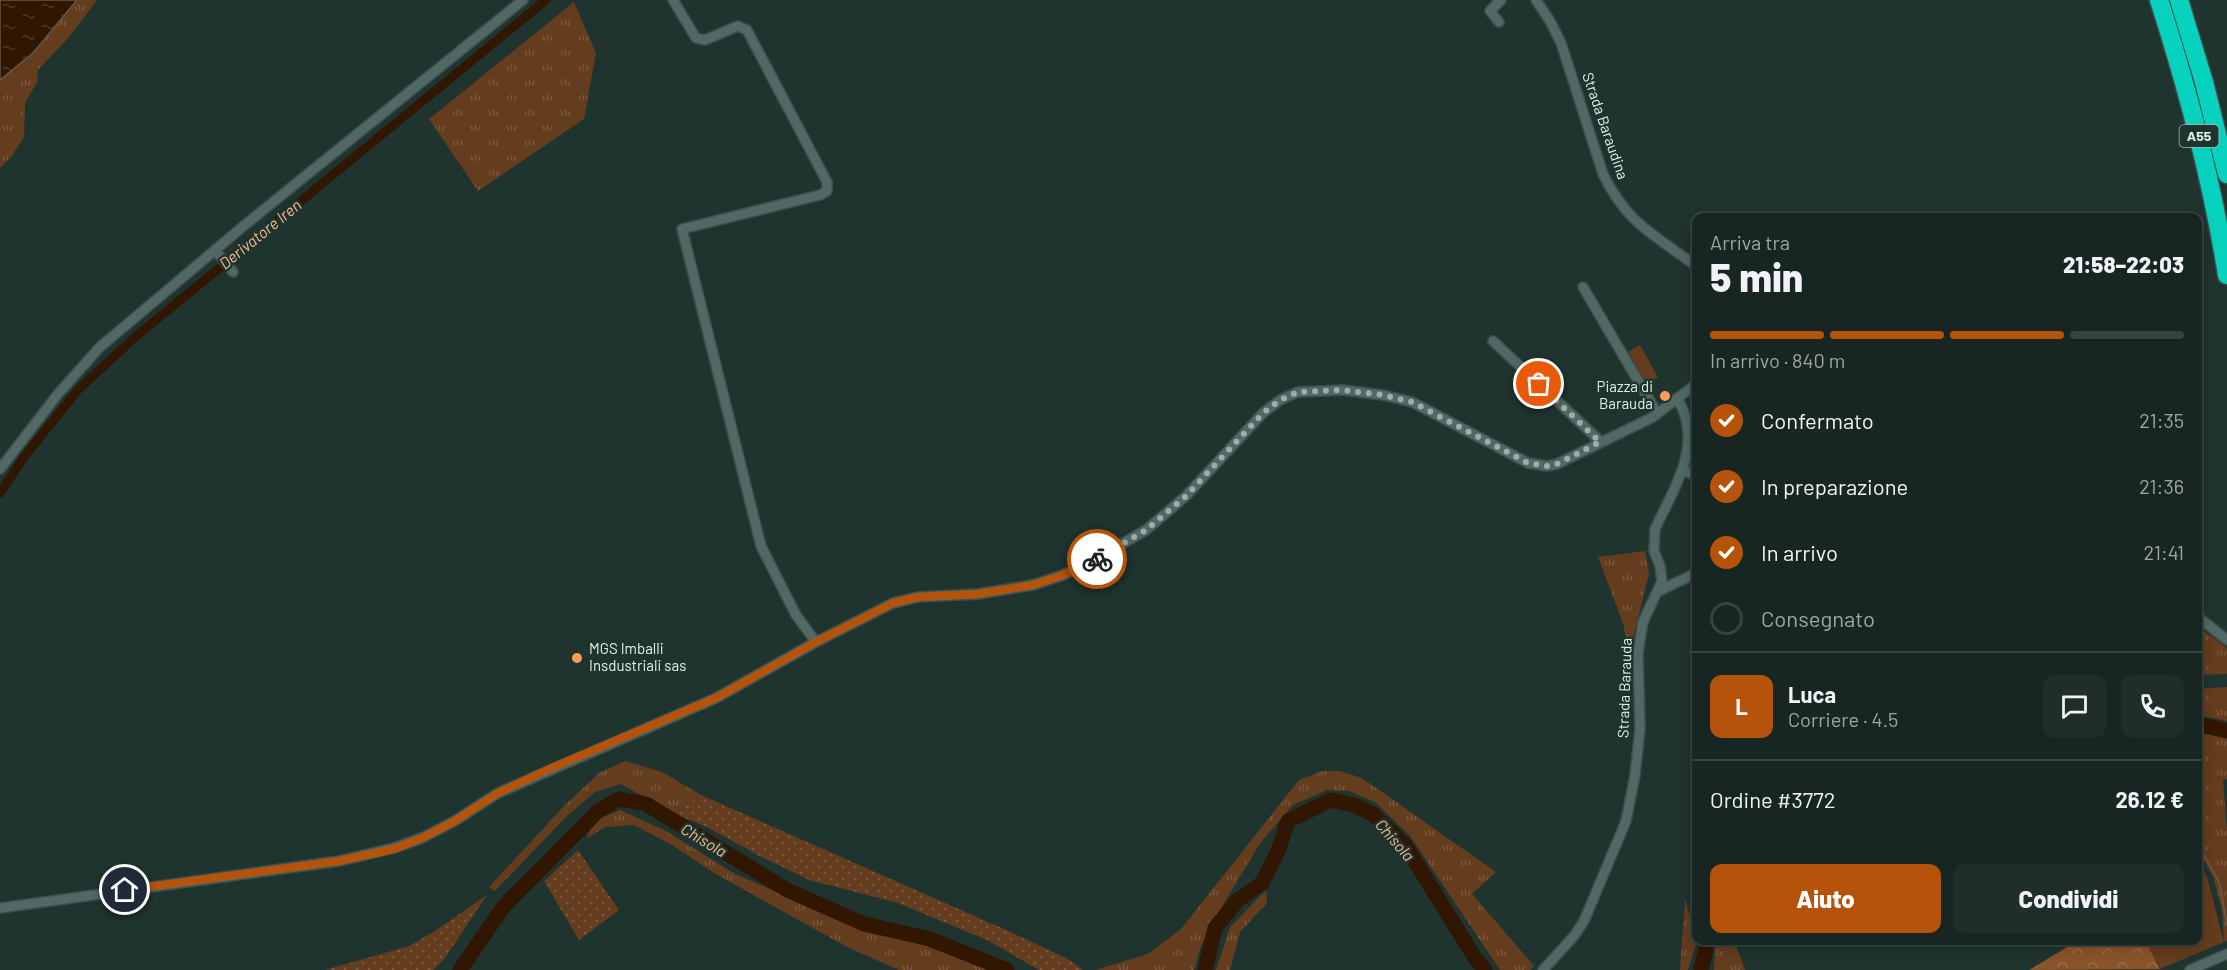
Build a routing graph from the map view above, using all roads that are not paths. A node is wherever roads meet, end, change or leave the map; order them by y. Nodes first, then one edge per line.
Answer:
1 (523, 0) edge
2 (673, 0) edge
3 (1500, 0) edge
4 (1536, 0) edge
5 (2159, 0) edge
6 (2178, 0) edge
7 (1499, 22) dead end
8 (2227, 174) edge
9 (216, 252) junction
10 (1692, 264) edge
11 (233, 272) dead end
12 (2227, 275) edge
13 (1583, 287) dead end
14 (1493, 341) dead end
15 (1692, 387) edge
16 (1677, 398) junction
17 (1657, 414) junction
18 (1600, 442) junction
19 (0, 469) edge
20 (1683, 470) junction
21 (1692, 474) edge
22 (1692, 575) edge
23 (1659, 591) junction
24 (2202, 621) edge
25 (2227, 640) edge
26 (816, 642) junction
27 (0, 908) edge
28 (2227, 954) edge
29 (1543, 970) edge
30 (2190, 970) edge

1 - 9 street
2 - 26 street
3 - 7 street
4 - 10 street, Strada Baraudina
5 - 12 highway, A55
6 - 8 highway, A55
9 - 11 street
9 - 19 street
13 - 17 street
14 - 18 street
15 - 16 street
16 - 17 street
16 - 20 street, Strada Barauda
17 - 18 street
18 - 26 street
20 - 21 street
20 - 23 street, Strada Barauda
22 - 23 street
23 - 29 street, Strada Barauda
24 - 25 street
26 - 27 street
28 - 30 street

